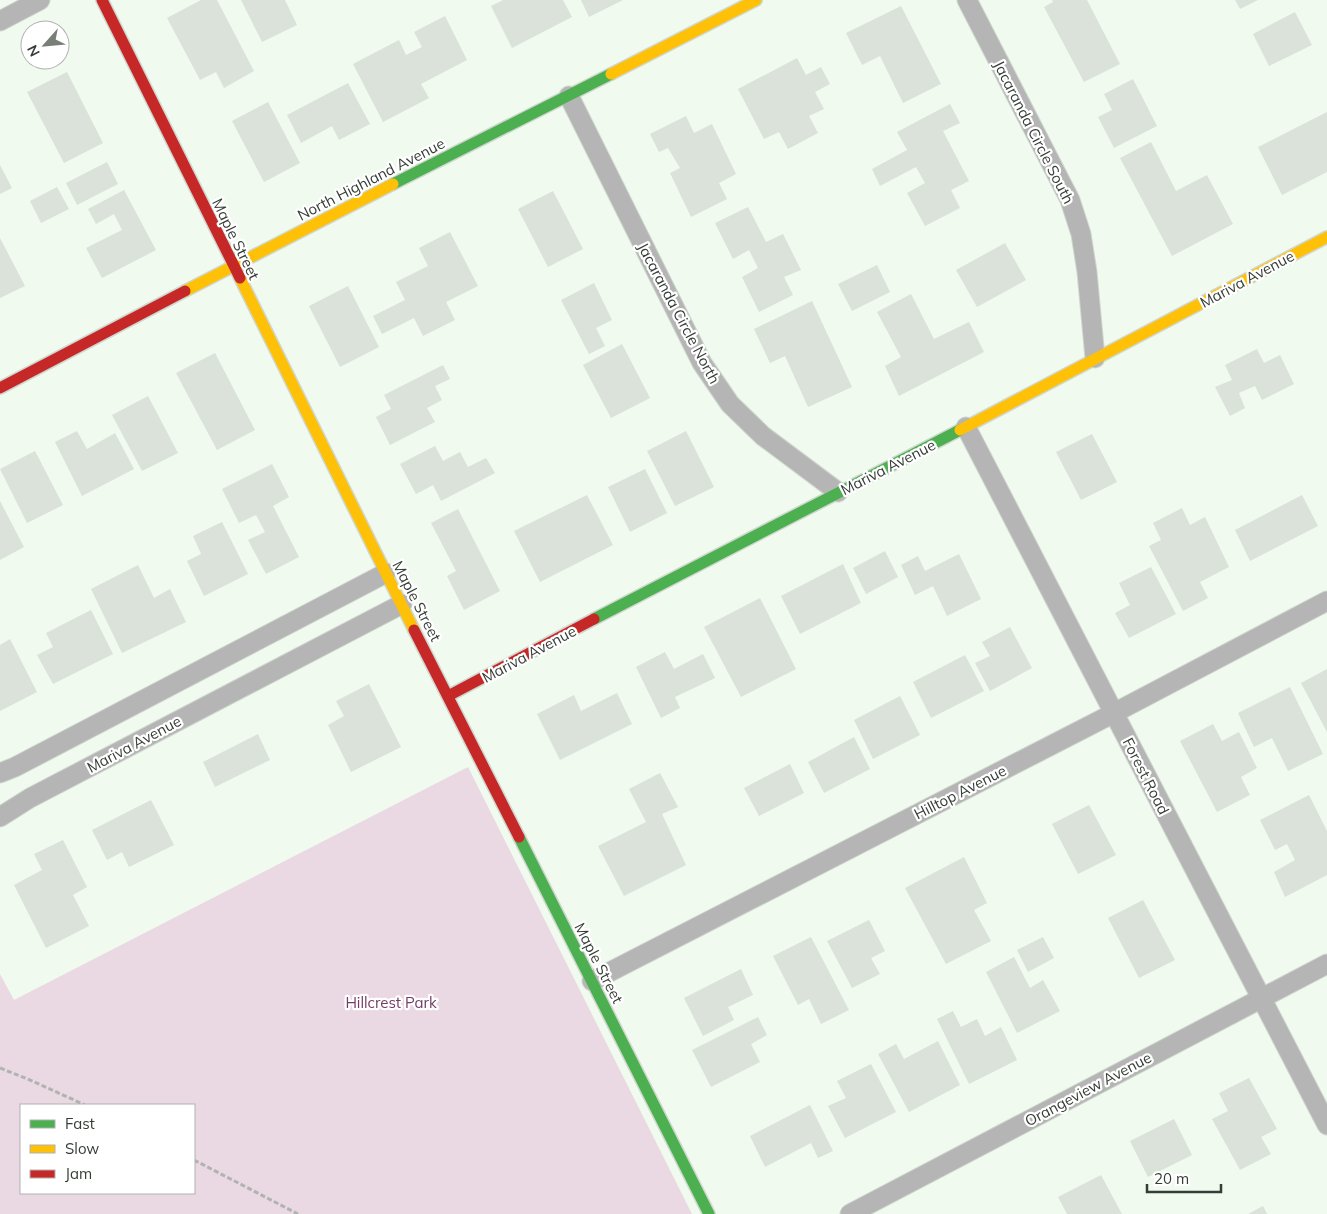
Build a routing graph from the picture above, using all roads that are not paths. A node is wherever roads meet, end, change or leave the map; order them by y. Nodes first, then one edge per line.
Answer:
1 (40, 0) edge
2 (102, 0) edge
3 (756, 0) edge
4 (967, 0) edge
5 (0, 21) edge
6 (569, 96) junction
7 (1327, 237) edge
8 (233, 266) junction
9 (1095, 358) junction
10 (0, 388) edge
11 (966, 427) junction
12 (838, 492) junction
13 (386, 573) junction
14 (1327, 601) edge
15 (402, 604) junction
16 (448, 696) junction
17 (1114, 713) junction
18 (0, 773) edge
19 (0, 817) edge
20 (1327, 964) edge
21 (592, 981) junction
22 (1262, 998) junction
23 (1327, 1125) edge
24 (709, 1214) edge
25 (850, 1214) edge

1 - 5 street
2 - 8 street, Maple Street
3 - 6 street, North Highland Avenue
4 - 9 street, Jacaranda Circle South
6 - 8 street, North Highland Avenue
6 - 12 street, Jacaranda Circle North
7 - 9 street, Mariva Avenue
8 - 10 street, North Highland Avenue
8 - 13 street, Maple Street
9 - 11 street, Mariva Avenue
11 - 12 street, Mariva Avenue
11 - 17 street, Forest Road
12 - 16 street, Mariva Avenue
13 - 15 street, Maple Street
13 - 18 street
14 - 17 street, Hilltop Avenue
15 - 16 street, Maple Street
15 - 19 street, Mariva Avenue
16 - 21 street, Maple Street
17 - 21 street, Hilltop Avenue
17 - 22 street, Forest Road
20 - 22 street, Orangeview Avenue
21 - 24 street, Maple Street
22 - 23 street, Forest Road
22 - 25 street, Orangeview Avenue

